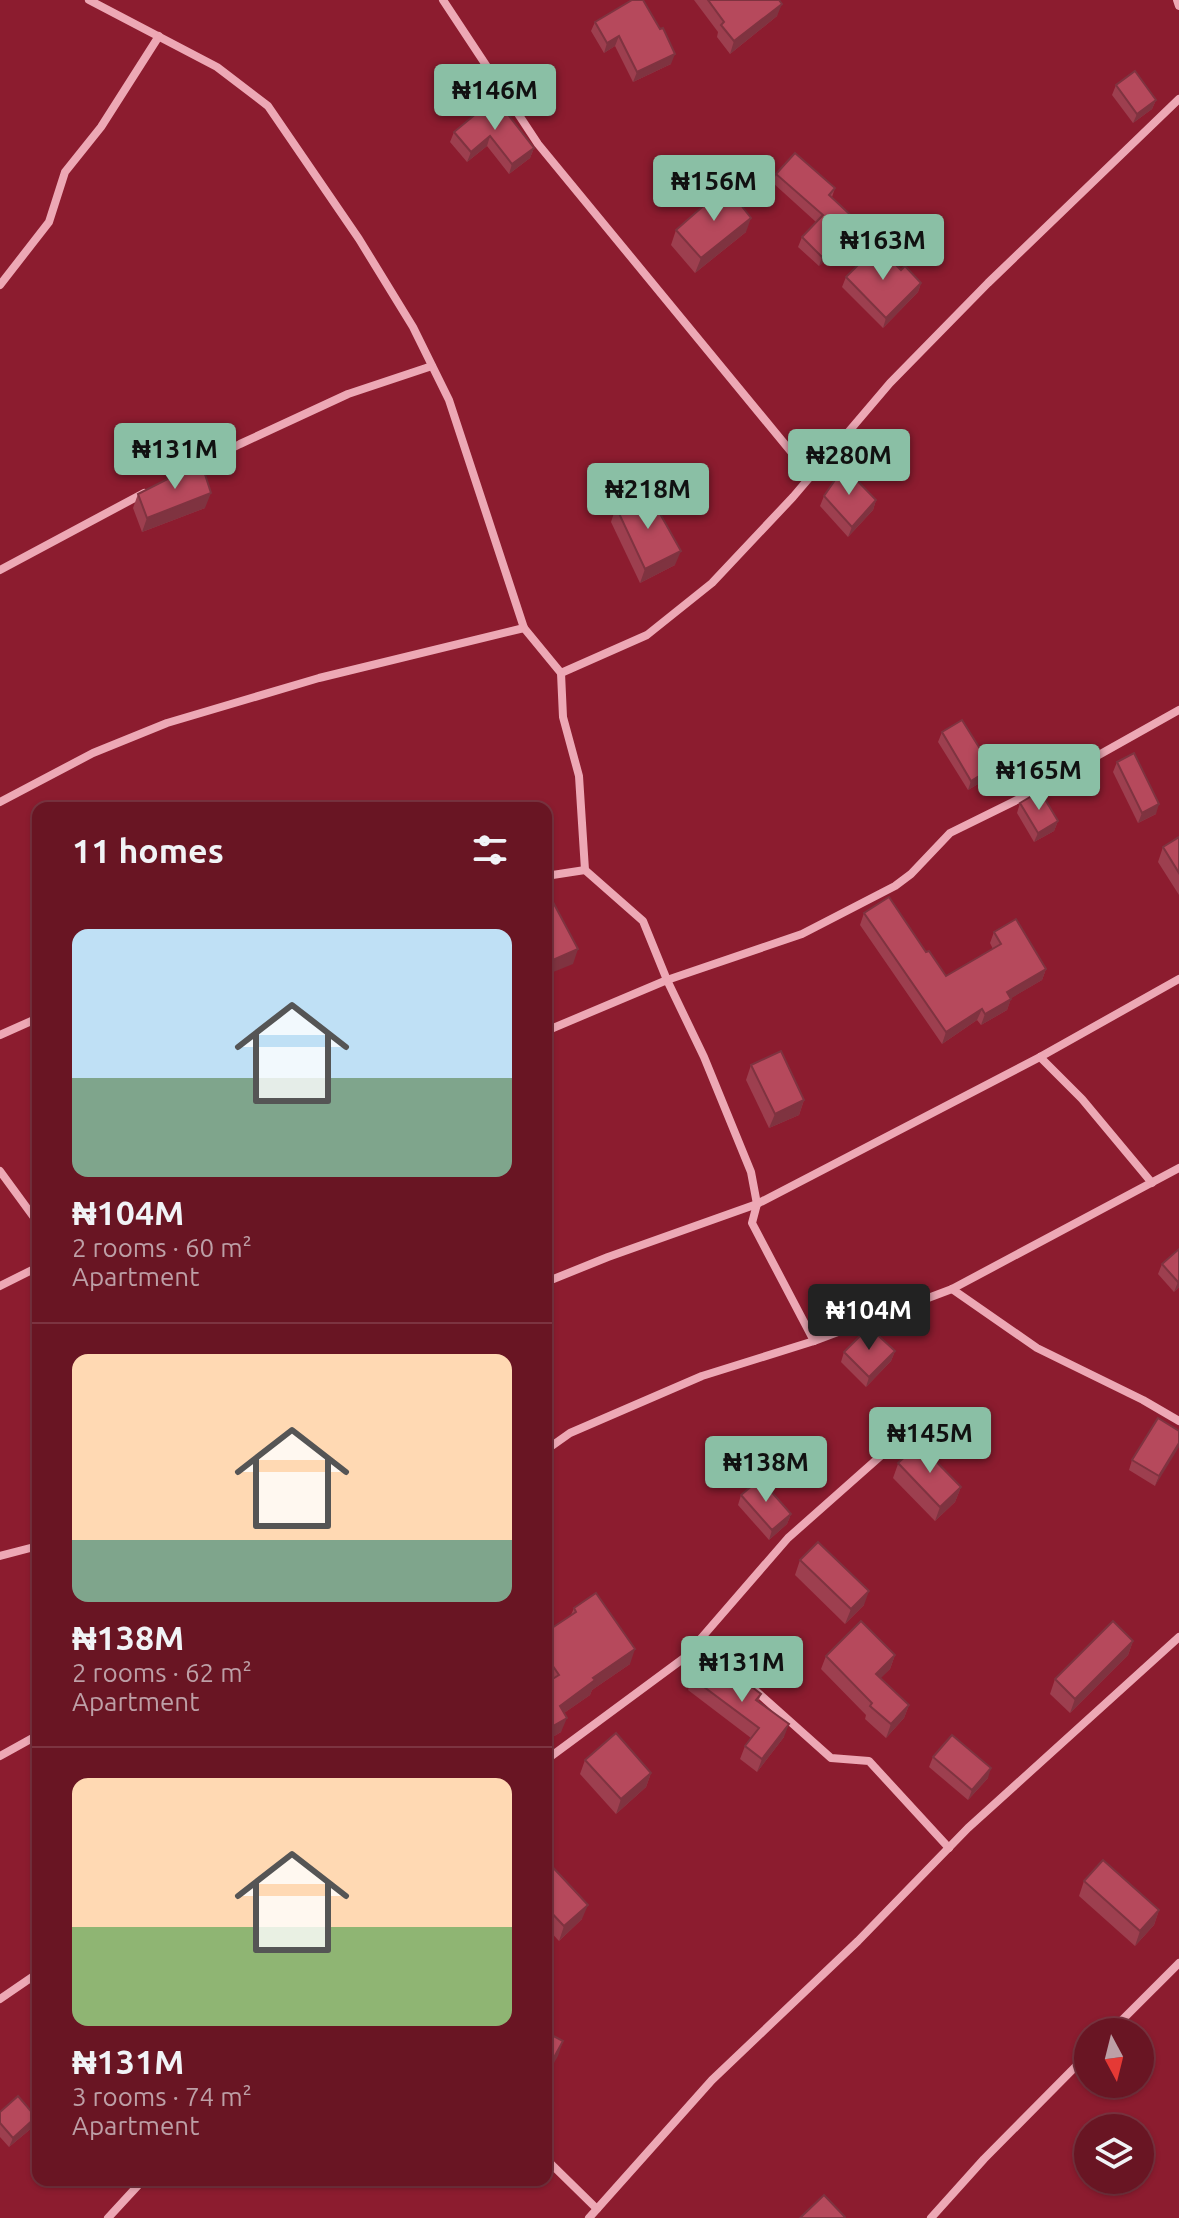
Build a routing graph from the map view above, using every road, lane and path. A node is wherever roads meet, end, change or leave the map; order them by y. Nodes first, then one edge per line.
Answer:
1 (89, 0) edge
2 (443, 0) edge
3 (1177, 0) edge
4 (1179, 6) edge
5 (159, 36) junction
6 (1179, 99) edge
7 (0, 285) edge
8 (432, 366) junction
9 (186, 472) edge
10 (811, 476) junction
11 (159, 486) edge
12 (0, 570) edge
13 (524, 628) junction
14 (561, 673) junction
15 (1179, 710) edge
16 (0, 802) edge
17 (585, 870) junction
18 (552, 875) edge
19 (1179, 979) edge
20 (667, 980) junction
21 (32, 1021) edge
22 (552, 1028) edge
23 (0, 1035) edge
24 (1040, 1057) junction
25 (1179, 1168) edge
26 (0, 1171) edge
27 (1152, 1183) junction
28 (757, 1204) junction
29 (32, 1215) edge
30 (32, 1270) edge
31 (552, 1280) edge
32 (0, 1286) edge
33 (952, 1289) junction
34 (814, 1341) junction
35 (1179, 1421) edge
36 (893, 1445) dead end
37 (552, 1446) edge
38 (32, 1548) edge
39 (0, 1556) edge
40 (1179, 1637) edge
41 (699, 1640) junction
42 (32, 1738) edge
43 (0, 1756) edge
44 (552, 1756) edge
45 (949, 1848) junction
46 (1179, 1963) edge
47 (32, 1977) edge
48 (0, 1999) edge
49 (1124, 2018) edge
50 (1074, 2068) edge
51 (552, 2165) edge
52 (137, 2186) edge
53 (597, 2209) junction
54 (108, 2218) edge
55 (589, 2218) edge
56 (931, 2218) edge

1 - 5 street
2 - 10 street
3 - 4 street
5 - 7 street
5 - 8 street
6 - 10 street
8 - 9 street
8 - 13 street
10 - 14 street
11 - 12 street
13 - 14 street
13 - 16 street
14 - 17 street
15 - 20 street
17 - 18 street
17 - 20 street
19 - 24 street
20 - 22 street
20 - 28 street
21 - 23 street
24 - 27 street
24 - 28 street
25 - 27 street
26 - 29 street
27 - 33 street
28 - 31 street
28 - 34 street
30 - 32 street
33 - 34 street
33 - 35 street
34 - 37 street
36 - 41 street
38 - 39 street
40 - 45 street
41 - 44 street
41 - 45 street
42 - 43 street
45 - 53 street
46 - 49 street
47 - 48 street
50 - 56 street
51 - 53 street
52 - 54 street
53 - 55 street

